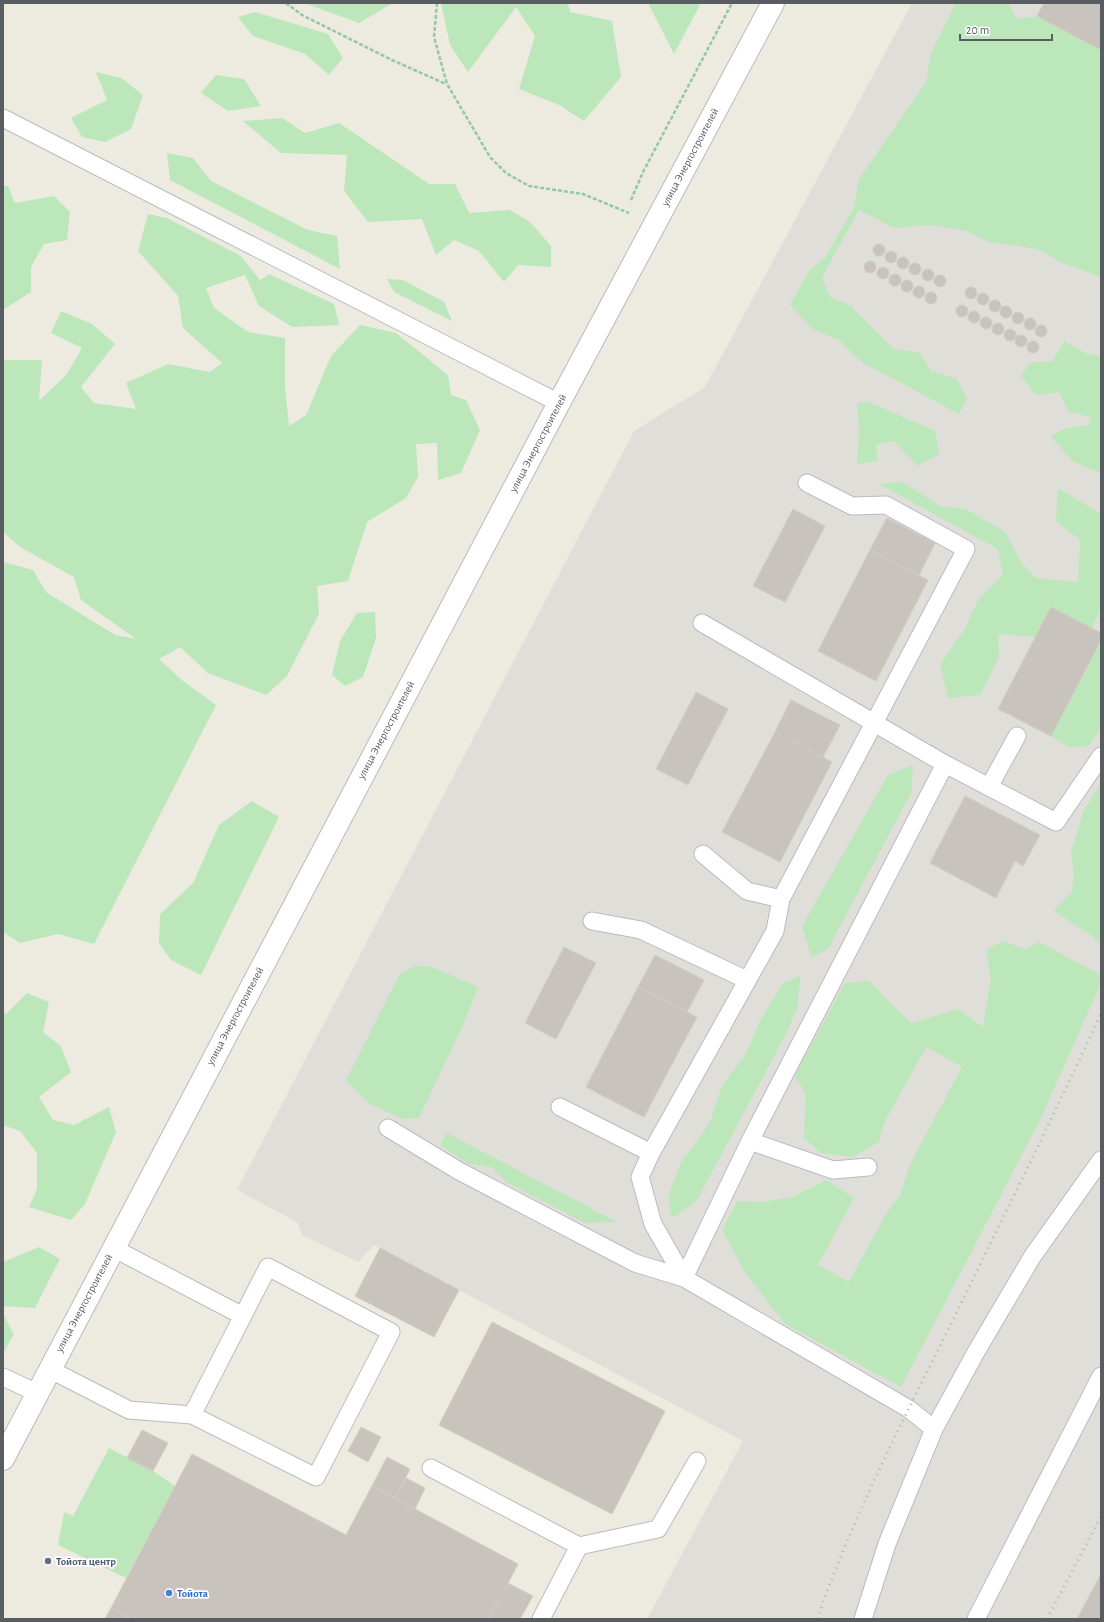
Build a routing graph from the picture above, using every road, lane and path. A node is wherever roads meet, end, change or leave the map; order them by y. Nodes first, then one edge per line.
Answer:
1 (286, 3) edge
2 (437, 3) edge
3 (732, 3) edge
4 (773, 3) edge
5 (447, 84) junction
6 (3, 118) edge
7 (631, 200) dead end
8 (654, 225) junction
9 (559, 403) junction
10 (807, 483) dead end
11 (702, 623) dead end
12 (874, 722) junction
13 (1017, 736) dead end
14 (1101, 756) edge
15 (945, 764) junction
16 (989, 787) junction
17 (703, 854) dead end
18 (781, 899) junction
19 (592, 921) dead end
20 (747, 980) junction
21 (560, 1107) dead end
22 (388, 1128) dead end
23 (750, 1141) junction
24 (651, 1153) junction
25 (1101, 1160) edge
26 (868, 1167) dead end
27 (113, 1248) junction
28 (684, 1278) junction
29 (243, 1316) junction
30 (49, 1369) junction
31 (1101, 1376) edge
32 (3, 1377) edge
33 (37, 1393) junction
34 (192, 1415) junction
35 (934, 1429) junction
36 (3, 1459) edge
37 (697, 1461) dead end
38 (431, 1468) dead end
39 (579, 1546) junction
40 (541, 1619) edge
41 (862, 1619) edge
42 (976, 1619) edge

1 - 5 path
2 - 5 path
3 - 7 path
4 - 8 main road, улица Энергостроителей
5 - 8 path
6 - 9 lane
8 - 9 main road, улица Энергостроителей
9 - 27 main road, улица Энергостроителей
10 - 12 lane
11 - 12 lane
12 - 15 lane
12 - 18 lane
13 - 16 lane
14 - 16 lane
15 - 16 lane
15 - 23 lane
17 - 18 lane
18 - 20 lane
19 - 20 lane
20 - 24 lane
21 - 24 lane
22 - 28 lane
23 - 26 lane
23 - 28 lane
24 - 28 lane
25 - 35 lane
27 - 29 lane
27 - 30 main road, улица Энергостроителей
28 - 35 lane
29 - 34 lane
29 - 34 lane
30 - 33 main road, улица Энергостроителей
30 - 34 lane
31 - 42 lane
32 - 33 lane
33 - 36 main road, улица Энергостроителей
35 - 41 lane
37 - 39 lane
38 - 39 lane
39 - 40 lane

